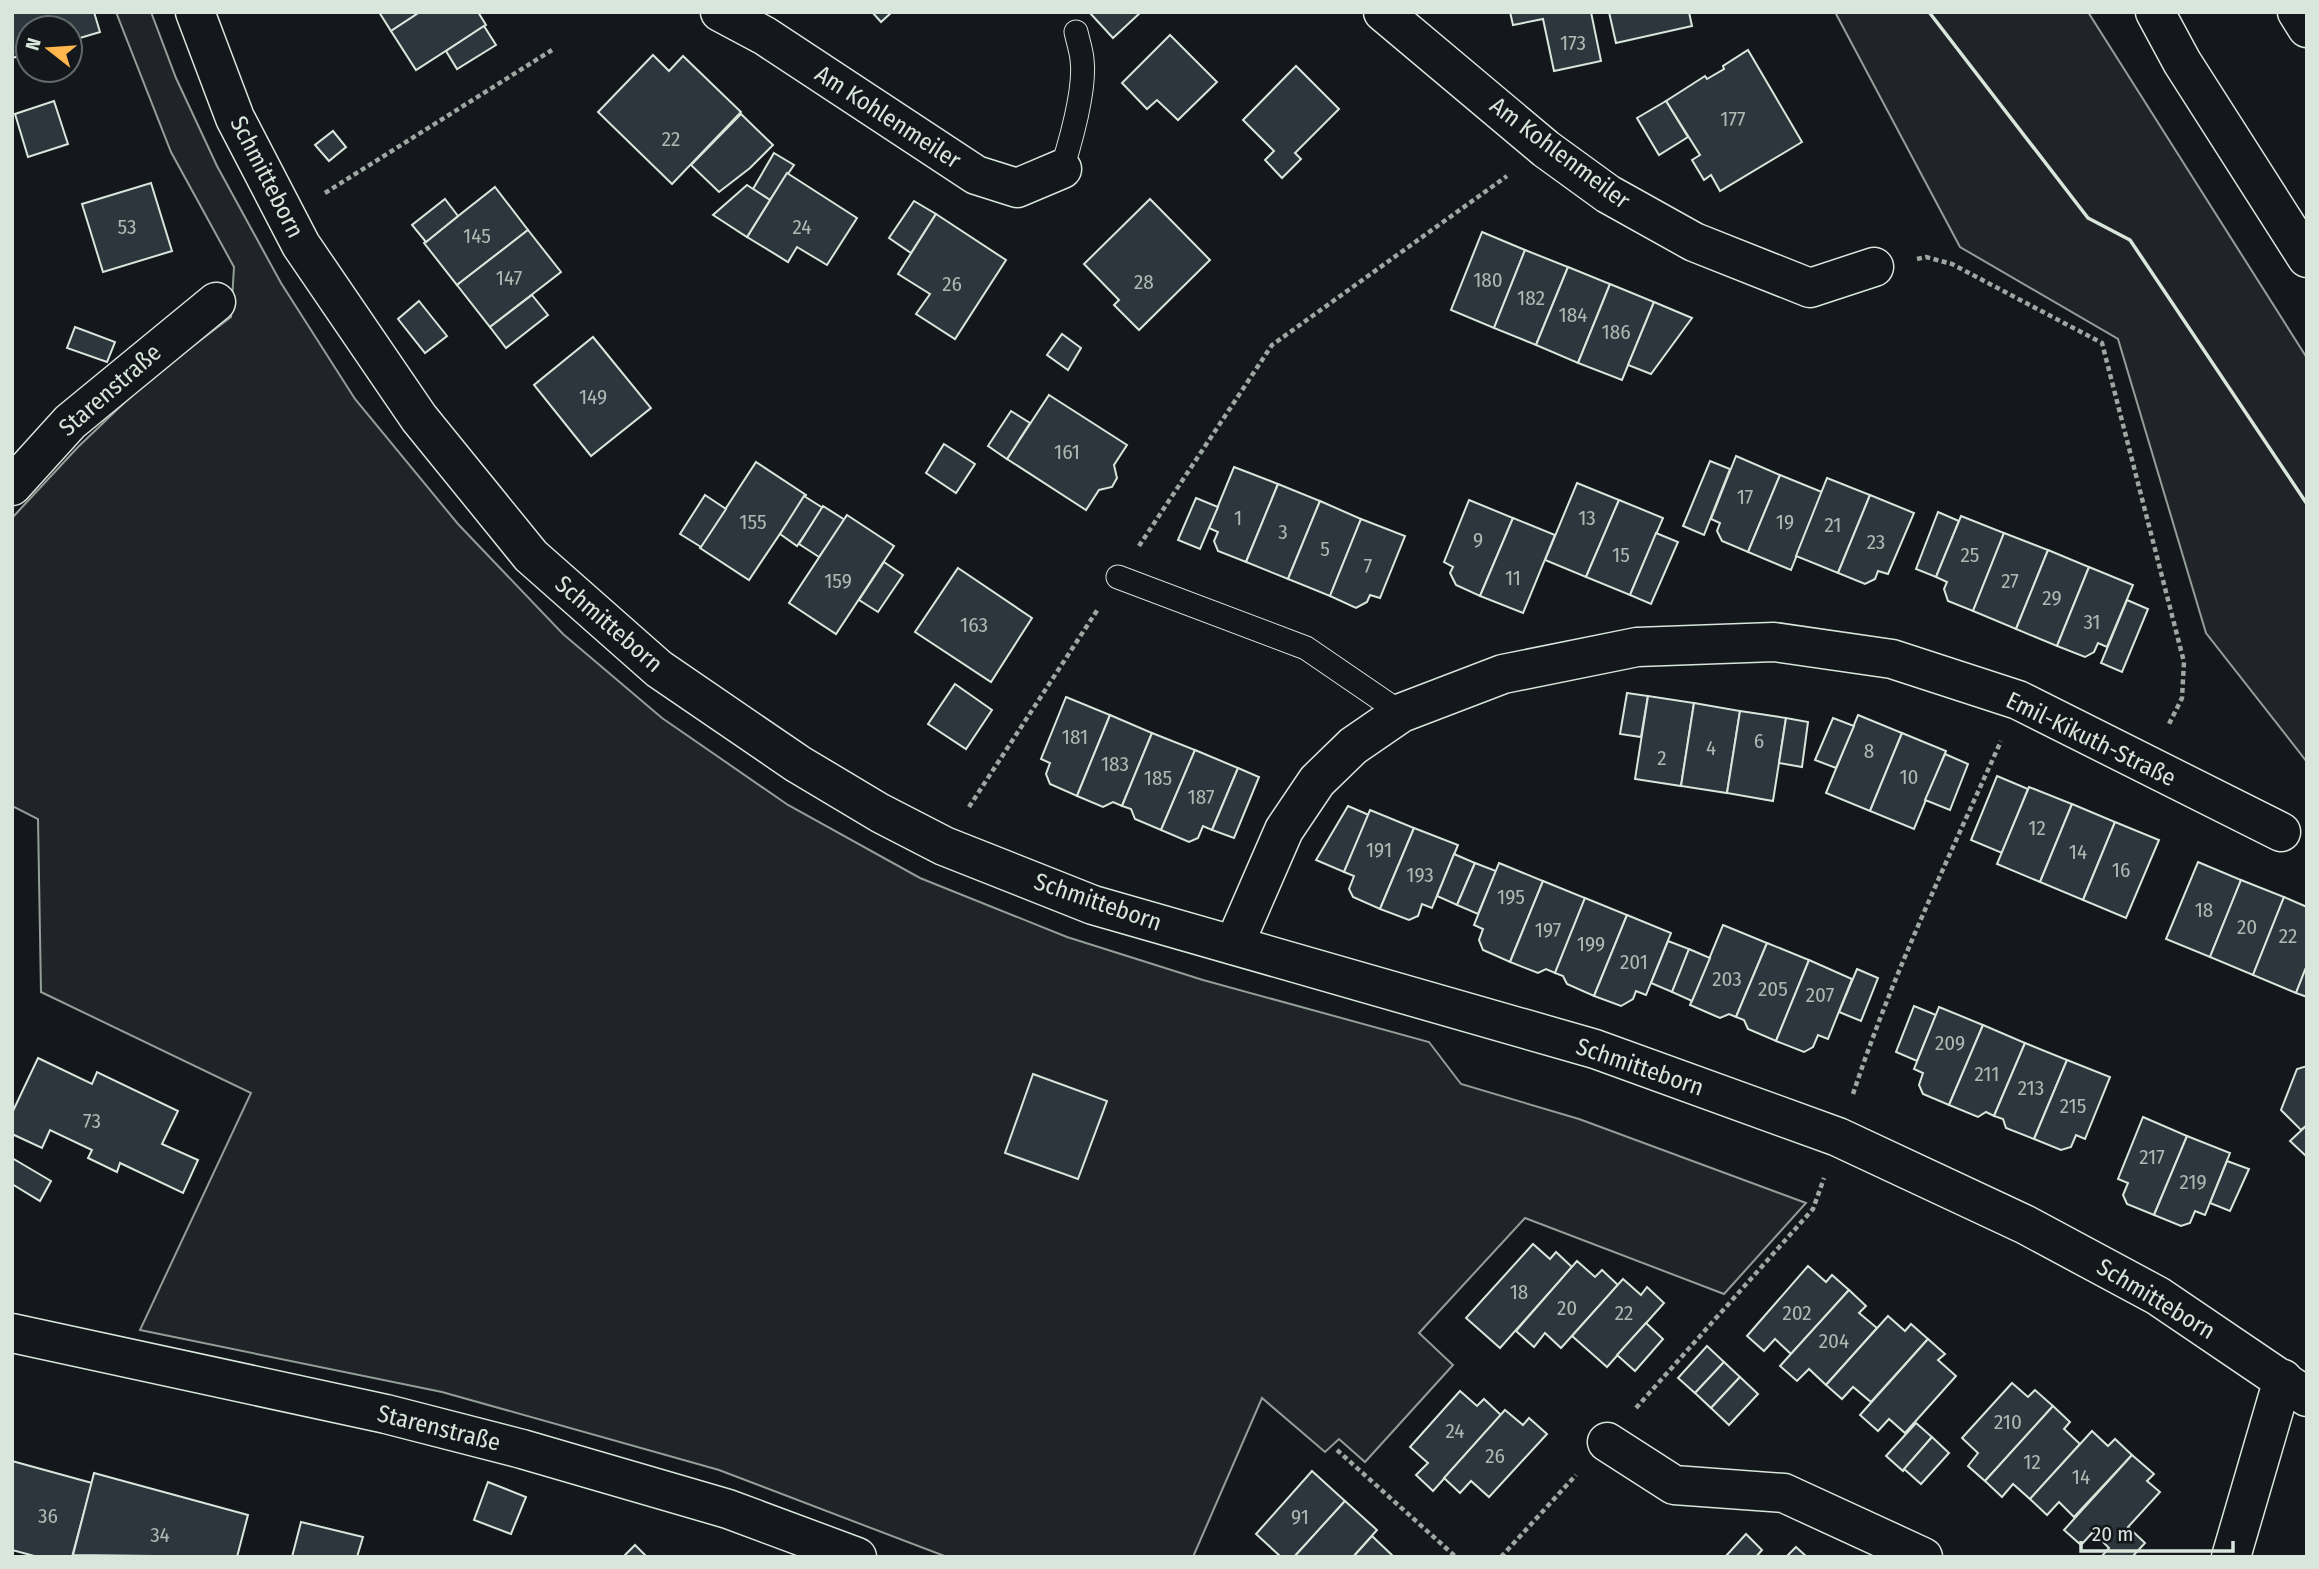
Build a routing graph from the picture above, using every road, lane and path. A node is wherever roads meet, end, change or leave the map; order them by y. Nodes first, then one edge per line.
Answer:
1 (195, 12) edge
2 (720, 12) edge
3 (1383, 12) edge
4 (2155, 12) edge
5 (2297, 12) edge
6 (2307, 28) edge
7 (1076, 32) dead end
8 (552, 50) dead end
9 (1546, 149) junction
10 (1062, 169) joint
11 (286, 218) junction
12 (2307, 258) edge
13 (1874, 267) joint
14 (216, 302) dead end
15 (12, 486) edge
16 (1118, 577) junction
17 (2018, 700) junction
18 (1401, 713) junction
19 (2149, 766) junction
20 (2281, 832) dead end
21 (944, 846) junction
22 (1234, 945) junction
23 (1866, 1054) dead end
24 (1813, 1209) dead end
25 (12, 1333) edge
26 (2295, 1388) edge
27 (1641, 1403) dead end
28 (1607, 1442) dead end
29 (1337, 1450) dead end
30 (1546, 1507) dead end
31 (857, 1557) edge
32 (1456, 1557) edge
33 (1502, 1557) edge
34 (1923, 1557) edge
35 (2231, 1557) edge

1 - 11 main road, Schmitteborn
2 - 10 main road, Am Kohlenmeiler
3 - 9 main road, Am Kohlenmeiler
4 - 12 main road
5 - 6 main road
7 - 10 lane
8 - 11 path
9 - 13 main road, Am Kohlenmeiler
9 - 16 path
11 - 21 main road, Schmitteborn
13 - 19 path
14 - 15 main road, Starenstraße
16 - 18 lane
16 - 21 path
17 - 18 main road, Emil-Kikuth-Straße
17 - 19 main road, Emil-Kikuth-Straße
17 - 23 path
18 - 22 main road, Emil-Kikuth-Straße
19 - 20 main road, Emil-Kikuth-Straße
21 - 22 main road, Schmitteborn
22 - 26 main road, Schmitteborn
24 - 27 path
25 - 31 main road, Starenstraße
26 - 35 main road
28 - 34 main road
29 - 32 path
30 - 33 path

